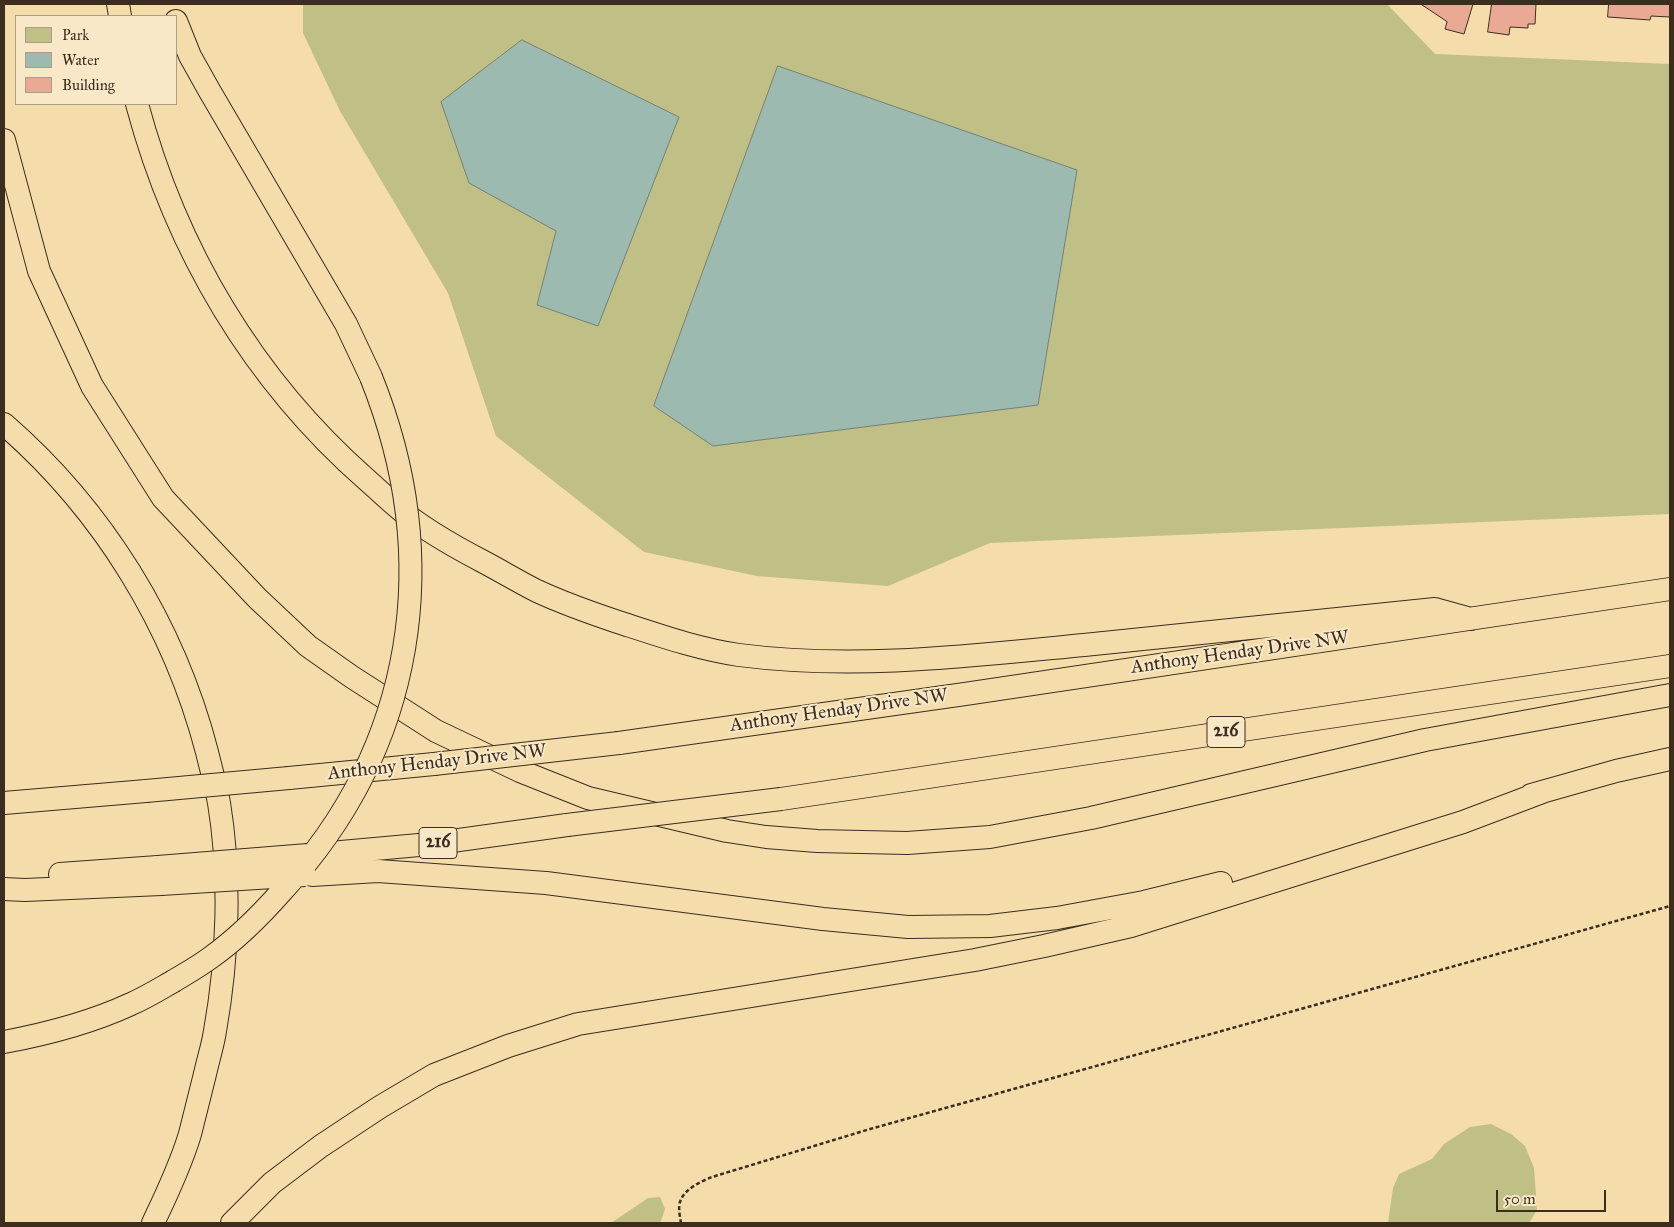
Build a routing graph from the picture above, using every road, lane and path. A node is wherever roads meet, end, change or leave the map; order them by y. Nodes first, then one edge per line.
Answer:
1 (178, 26) edge
2 (137, 105) edge
3 (4, 140) edge
4 (4, 424) edge
5 (1670, 589) edge
6 (1471, 619) junction
7 (1670, 666) edge
8 (1670, 695) edge
9 (1670, 759) edge
10 (1545, 792) junction
11 (4, 797) edge
12 (59, 799) junction
13 (4, 803) edge
14 (310, 865) junction
15 (160, 875) junction
16 (4, 877) edge
17 (4, 889) edge
18 (1670, 906) edge
19 (4, 1042) edge
20 (153, 1223) edge
21 (232, 1223) edge
22 (681, 1223) edge

1 - 19 highway, bridge
2 - 6 highway
3 - 8 highway
4 - 20 highway
5 - 6 highway, Anthony Henday Drive NW
6 - 12 highway, Anthony Henday Drive NW, bridge
7 - 14 highway, 216, bridge
9 - 10 highway
10 - 14 highway
10 - 21 highway
11 - 12 highway
12 - 13 highway, Anthony Henday Drive NW
14 - 15 highway, 216, bridge
15 - 16 highway, 216
15 - 17 highway
18 - 22 path

